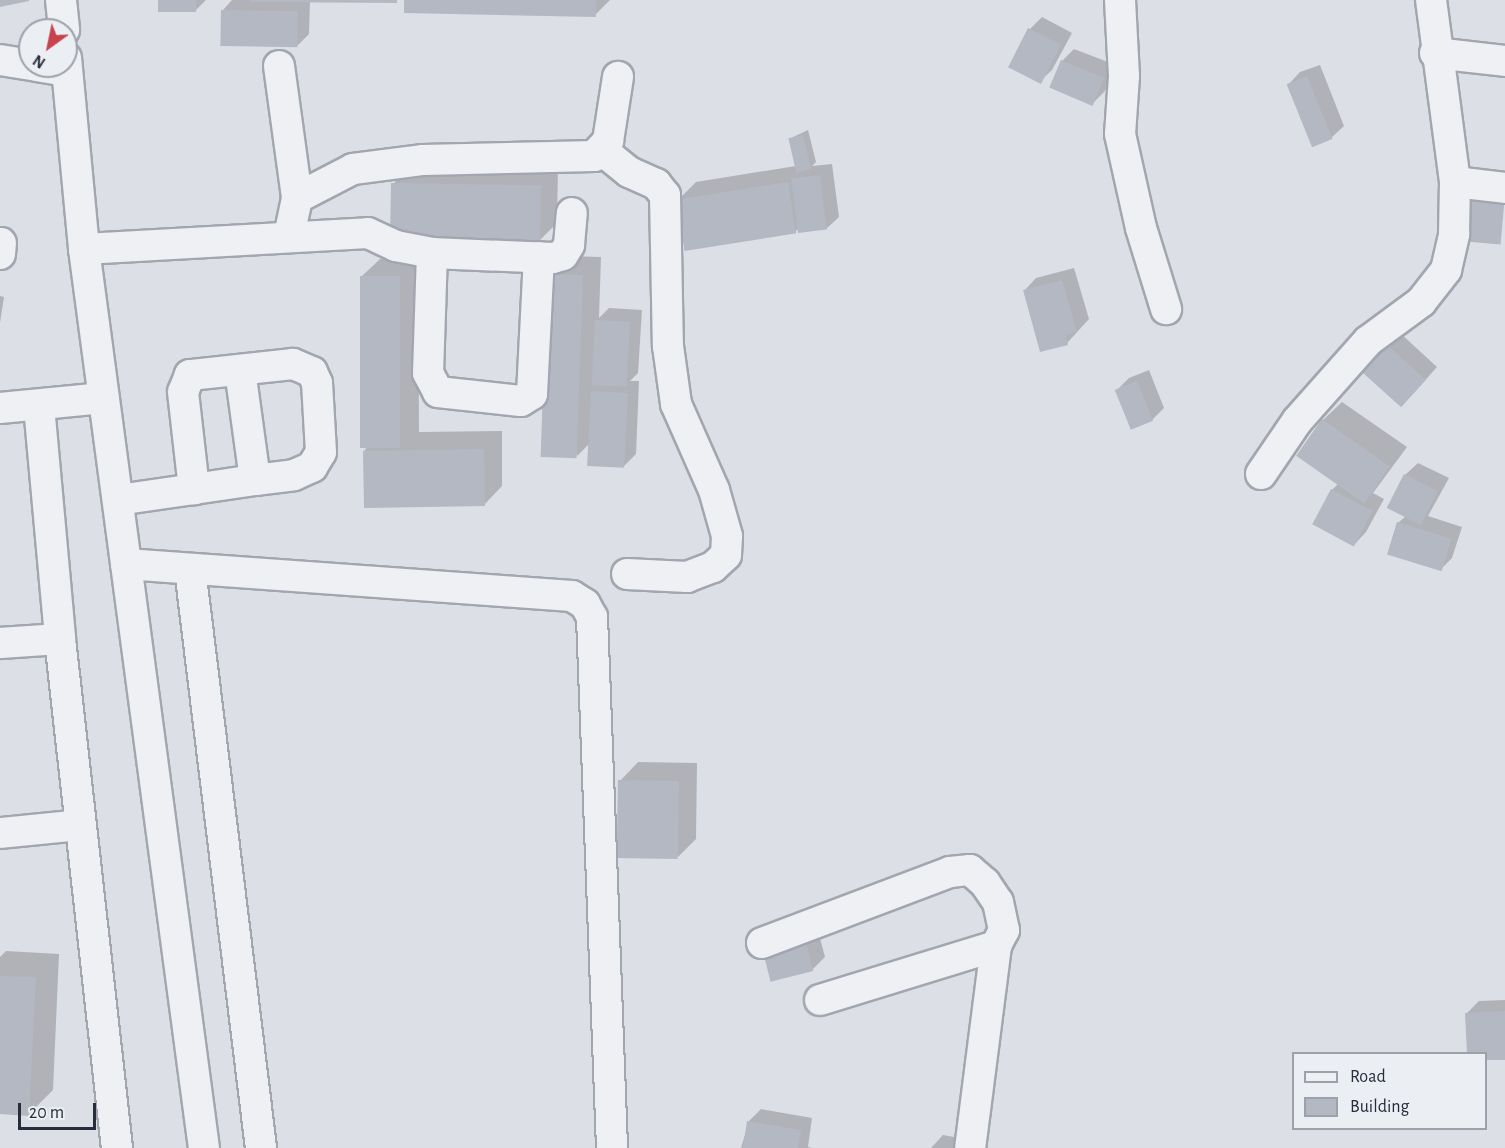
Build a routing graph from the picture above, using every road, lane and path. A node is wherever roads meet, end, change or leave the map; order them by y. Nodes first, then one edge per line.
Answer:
1 (61, 0) edge
2 (1120, 0) edge
3 (1431, 0) edge
4 (63, 18) edge
5 (1435, 53) junction
6 (0, 60) edge
7 (1505, 61) edge
8 (18, 63) edge
9 (279, 66) dead end
10 (618, 77) dead end
11 (68, 78) edge
12 (603, 151) junction
13 (1455, 182) junction
14 (1505, 188) edge
15 (297, 198) junction
16 (572, 213) dead end
17 (289, 236) junction
18 (84, 249) junction
19 (432, 253) junction
20 (539, 258) junction
21 (1166, 309) dead end
22 (240, 370) junction
23 (104, 398) junction
24 (39, 406) junction
25 (0, 408) edge
26 (1261, 474) dead end
27 (255, 480) junction
28 (194, 489) junction
29 (118, 500) junction
30 (126, 564) junction
31 (190, 569) junction
32 (627, 574) dead end
33 (60, 639) junction
34 (0, 643) edge
35 (80, 825) junction
36 (0, 833) edge
37 (762, 943) dead end
38 (996, 946) junction
39 (820, 1000) dead end
40 (117, 1148) edge
41 (204, 1148) edge
42 (261, 1148) edge
43 (612, 1148) edge
44 (970, 1148) edge

1 - 4 street
2 - 21 street
3 - 5 street
5 - 7 street
5 - 13 street
6 - 8 street
9 - 15 street
10 - 12 street
11 - 18 street
12 - 15 street
12 - 32 street
13 - 14 street
13 - 26 street
15 - 17 street
16 - 20 street
17 - 18 street
17 - 19 street
18 - 23 street
19 - 20 street
19 - 20 street
22 - 27 street
22 - 27 street
22 - 28 street
23 - 24 street
23 - 29 street
24 - 25 street
24 - 33 street
27 - 28 street
28 - 29 street
29 - 30 street
30 - 31 street
30 - 41 street
31 - 42 street
31 - 43 street
33 - 34 street
33 - 35 street
35 - 36 street
35 - 40 street
37 - 38 street
38 - 39 street
38 - 44 street

